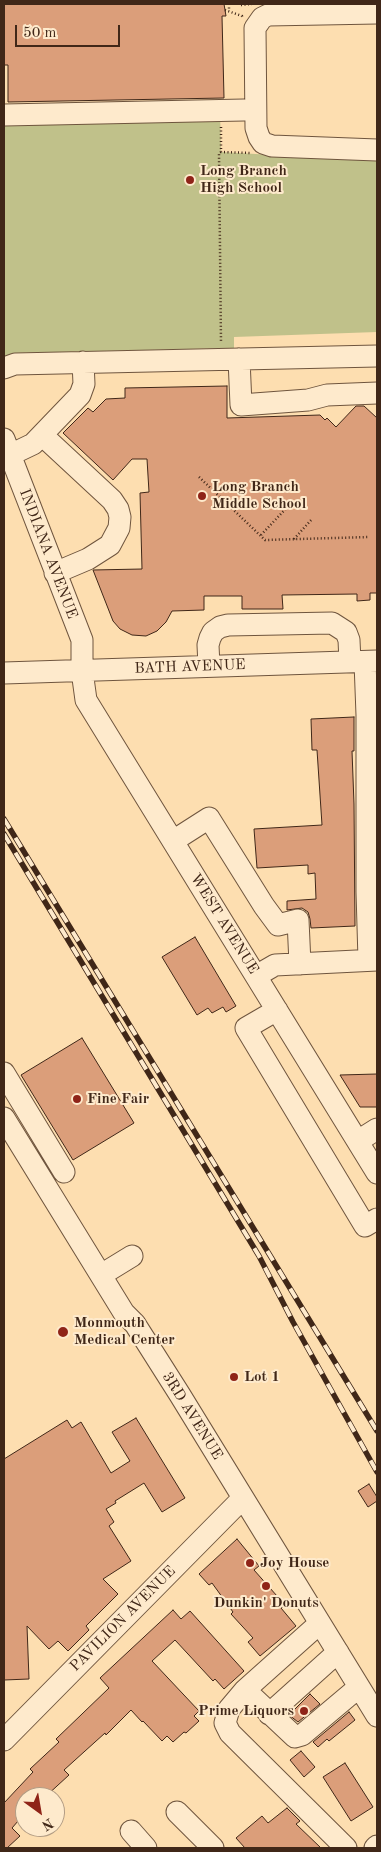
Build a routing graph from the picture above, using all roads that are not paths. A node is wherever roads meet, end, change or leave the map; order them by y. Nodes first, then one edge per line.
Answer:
1 (377, 12) edge
2 (250, 110) junction
3 (4, 115) edge
4 (373, 150) edge
5 (230, 354) junction
6 (377, 356) edge
7 (84, 362) junction
8 (4, 368) edge
9 (377, 393) edge
10 (42, 435) junction
11 (7, 447) edge
12 (55, 573) junction
13 (364, 662) edge
14 (209, 666) junction
15 (82, 671) junction
16 (4, 673) edge
17 (172, 841) junction
18 (373, 960) edge
19 (300, 964) junction
20 (256, 976) junction
21 (276, 1010) junction
22 (4, 1073) edge
23 (4, 1118) edge
24 (377, 1129) edge
25 (358, 1141) junction
26 (10, 1142) edge
27 (377, 1173) edge
28 (42, 1180) junction
29 (377, 1219) edge
30 (132, 1256) dead end
31 (101, 1275) junction
32 (243, 1498) junction
33 (320, 1623) junction
34 (338, 1652) junction
35 (359, 1687) junction
36 (245, 1690) junction
37 (269, 1714) junction
38 (377, 1716) edge
39 (4, 1740) edge
40 (177, 1812) dead end
41 (131, 1831) dead end
42 (146, 1848) edge
43 (213, 1848) edge
44 (346, 1848) edge

1 - 2 street
2 - 3 street
2 - 4 street
5 - 6 street
5 - 7 street
5 - 9 street
7 - 8 street
7 - 10 street
10 - 11 street
10 - 12 street
11 - 12 street, INDIANA AVENUE
12 - 15 street, INDIANA AVENUE
13 - 14 street, BATH AVENUE
13 - 14 street
13 - 18 street
14 - 15 street, BATH AVENUE
15 - 16 street, BATH AVENUE
15 - 17 street, WEST AVENUE
17 - 19 street
17 - 20 street, WEST AVENUE
18 - 19 street
19 - 20 street
20 - 21 street, WEST AVENUE
21 - 25 street, WEST AVENUE
21 - 29 street
22 - 28 street
23 - 26 street, 3RD AVENUE
24 - 25 street
25 - 27 street, WEST AVENUE
26 - 28 street, 3RD AVENUE
28 - 31 street, 3RD AVENUE
30 - 31 street
31 - 32 street, 3RD AVENUE
32 - 33 street, 3RD AVENUE
32 - 39 street, PAVILION AVENUE
33 - 34 street, 3RD AVENUE
33 - 36 street
34 - 35 street, 3RD AVENUE
34 - 37 street
35 - 37 street
35 - 38 street, 3RD AVENUE
36 - 37 street
36 - 44 street
40 - 43 street
41 - 42 street

